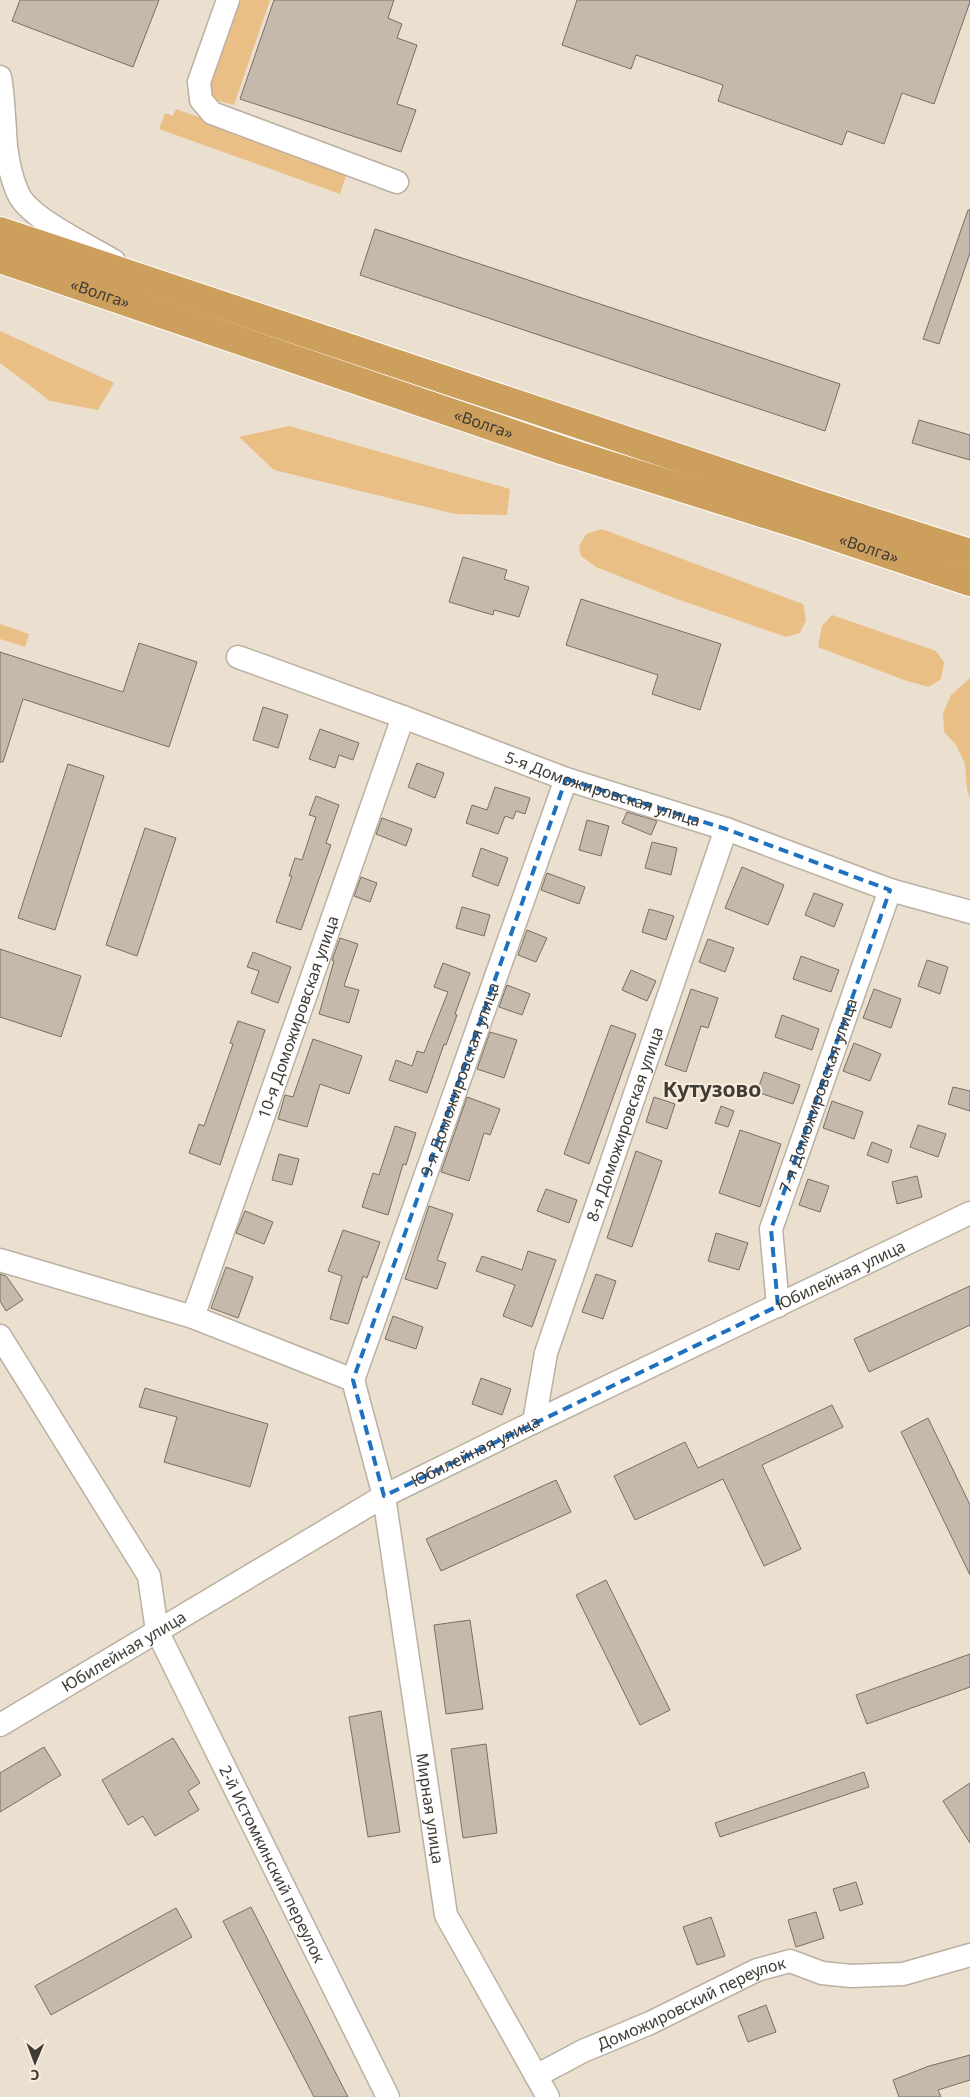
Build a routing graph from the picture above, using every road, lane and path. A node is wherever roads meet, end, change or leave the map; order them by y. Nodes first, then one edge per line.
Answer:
1 (228, 0) edge
2 (0, 77) edge
3 (3, 154) edge
4 (397, 182) dead end
5 (0, 231) edge
6 (0, 259) edge
7 (147, 279) junction
8 (970, 553) edge
9 (970, 582) edge
10 (238, 657) dead end
11 (403, 717) junction
12 (566, 778) junction
13 (726, 828) junction
14 (890, 890) junction
15 (970, 912) edge
16 (970, 1213) edge
17 (0, 1260) edge
18 (778, 1306) junction
19 (193, 1317) junction
20 (0, 1336) edge
21 (353, 1380) junction
22 (534, 1422) junction
23 (384, 1496) junction
24 (157, 1631) junction
25 (0, 1725) edge
26 (970, 1955) edge
27 (536, 2076) junction
28 (388, 2097) edge
29 (548, 2097) edge

1 - 4 street
2 - 3 street
3 - 7 street
5 - 7 highway, «Волга»
6 - 9 highway, «Волга»
7 - 8 highway, «Волга»
10 - 11 street, 5-я Доможировская улица
11 - 12 street, 5-я Доможировская улица
11 - 19 street, 10-я Доможировская улица
12 - 13 street, 5-я Доможировская улица
12 - 21 street, 9-я Доможировская улица
13 - 14 street, 5-я Доможировская улица
13 - 22 street, 8-я Доможировская улица
14 - 15 street, 5-я Доможировская улица
14 - 18 street, 7-я Доможировская улица
16 - 18 street, Юбилейная улица
17 - 19 street
18 - 22 street, Юбилейная улица
19 - 21 street
20 - 24 street, 2-й Истомкинский переулок
21 - 23 street, Мирная улица
22 - 23 street, Юбилейная улица
23 - 24 street, Юбилейная улица
23 - 27 street, Мирная улица
24 - 25 street, Юбилейная улица
24 - 28 street, 2-й Истомкинский переулок
26 - 27 street, Доможировский переулок
27 - 29 street, Мирная улица

